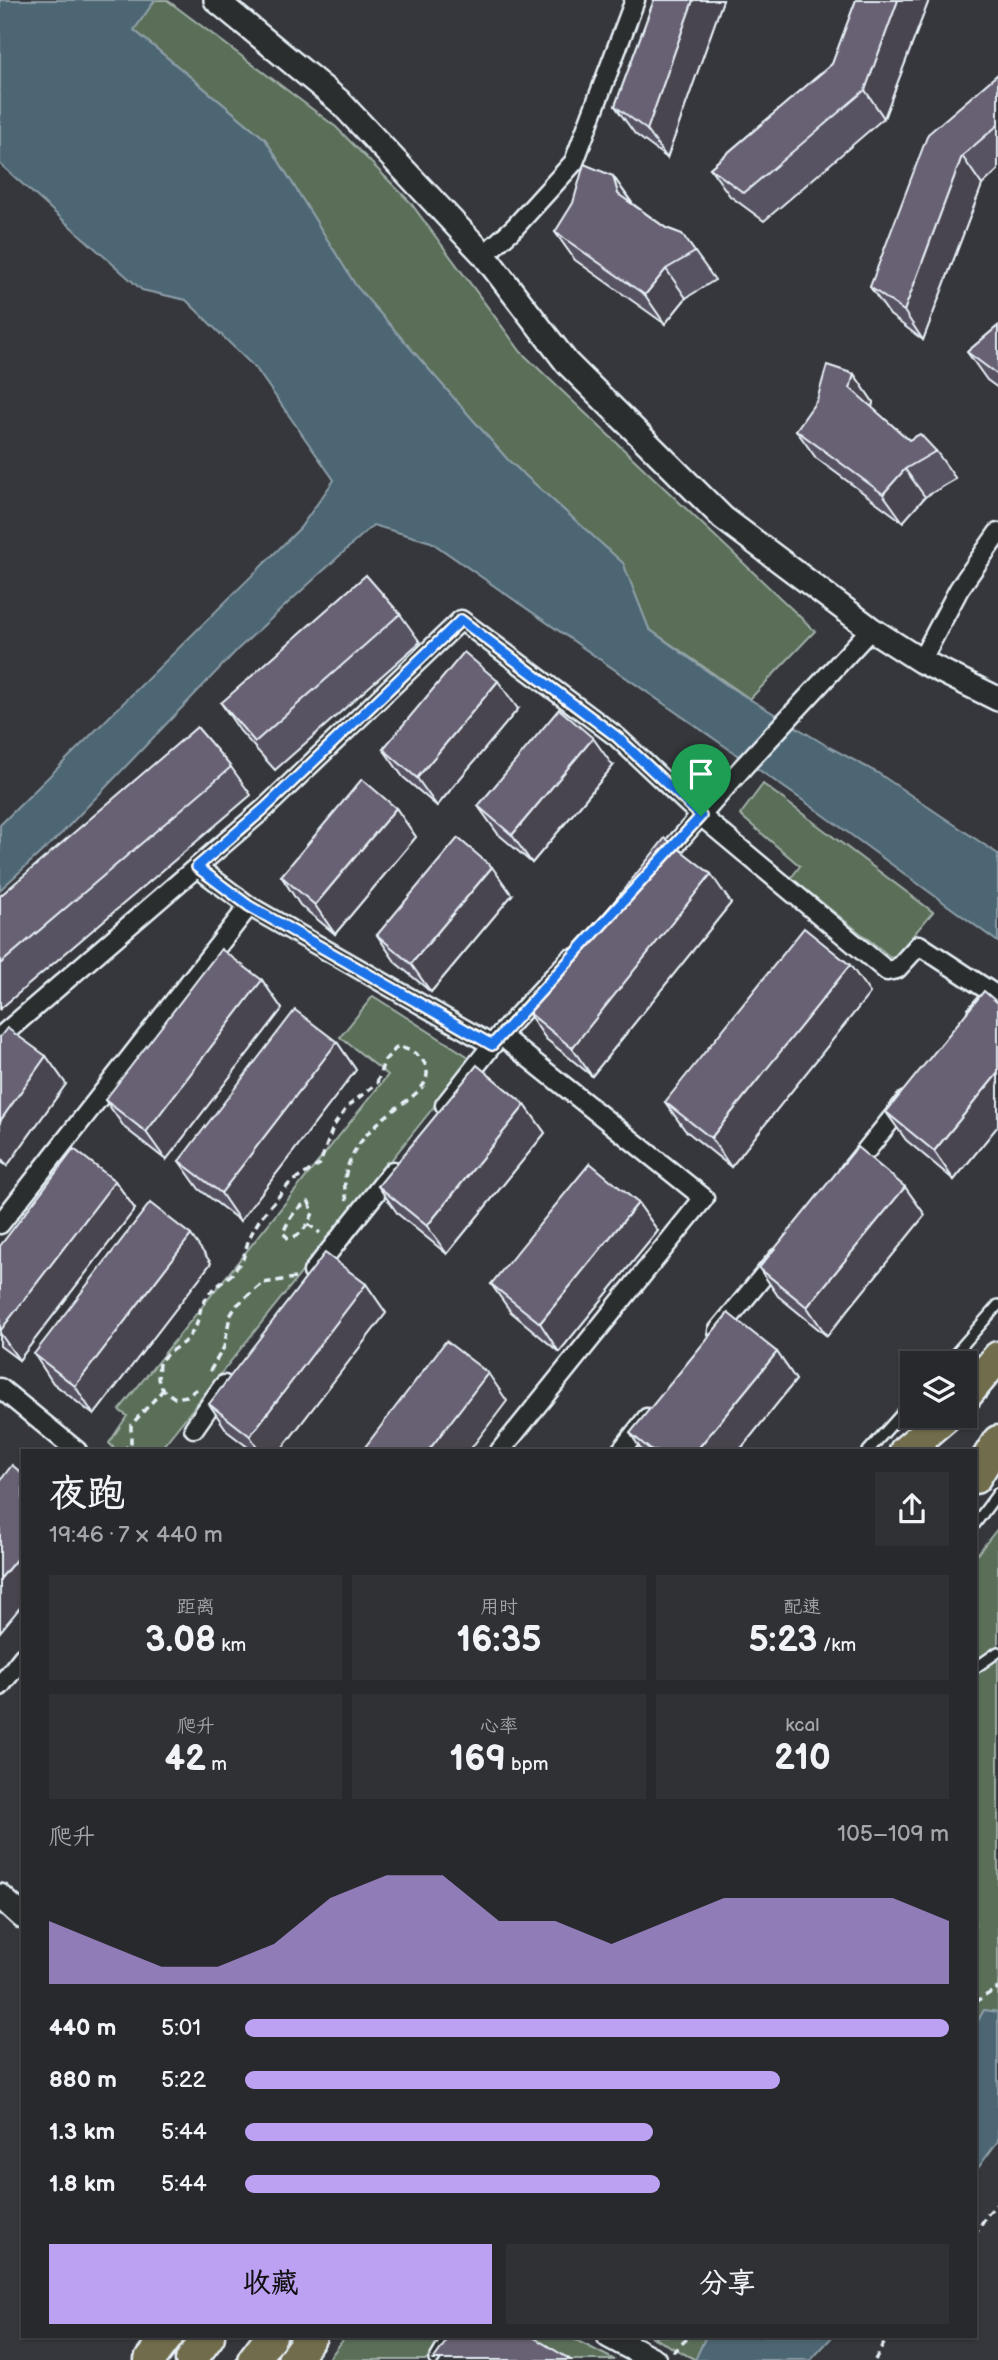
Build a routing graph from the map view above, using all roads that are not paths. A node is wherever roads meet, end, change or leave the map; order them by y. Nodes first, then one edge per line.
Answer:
1 (216, 0) edge
2 (635, 0) edge
3 (484, 256) junction
4 (998, 533) edge
5 (871, 629) junction
6 (921, 661) junction
7 (998, 699) edge
8 (701, 816) junction
9 (197, 867) junction
10 (648, 875) edge
11 (249, 906) junction
12 (583, 945) edge
13 (968, 1026) edge
14 (0, 1037) edge
15 (496, 1040) junction
16 (915, 1090) edge
17 (434, 1119) edge
18 (401, 1161) edge
19 (837, 1185) edge
20 (0, 1224) edge
21 (785, 1249) edge
22 (303, 1285) edge
23 (998, 1305) edge
24 (707, 1345) edge
25 (958, 1351) edge
26 (998, 1357) edge
27 (234, 1372) edge
28 (977, 1382) edge
29 (0, 1388) edge
30 (655, 1408) edge
31 (900, 1415) edge
32 (194, 1428) dead end
33 (933, 1428) edge
34 (939, 1428) edge
35 (998, 1438) edge
36 (75, 1449) edge
37 (502, 1449) edge
38 (623, 1449) edge
39 (870, 1449) edge
40 (907, 1449) edge
41 (923, 1449) edge
42 (977, 1462) edge
43 (977, 1475) edge
44 (998, 1493) edge
45 (977, 1521) edge
46 (998, 1652) edge
47 (21, 1660) edge
48 (977, 1667) edge
49 (0, 1686) edge
50 (0, 1896) edge
51 (21, 1915) edge
52 (208, 2338) edge
53 (270, 2338) edge
54 (310, 2338) edge
55 (447, 2338) edge
56 (613, 2338) edge
57 (191, 2360) edge
58 (253, 2360) edge
59 (293, 2360) edge
60 (434, 2360) edge
61 (654, 2360) edge

1 - 3 street
2 - 3 street
3 - 5 street
4 - 6 street
5 - 6 street
5 - 8 street
6 - 7 street
8 - 9 street
8 - 10 street
8 - 13 street
9 - 11 street
9 - 14 street
11 - 15 street
11 - 20 street
12 - 15 street
15 - 17 street
15 - 37 street
16 - 19 street
18 - 22 street
21 - 24 street
23 - 25 lane
26 - 28 highway
27 - 32 street
29 - 36 street
30 - 38 street
31 - 39 lane
33 - 40 highway
34 - 41 highway
35 - 42 highway
35 - 43 highway
44 - 45 lane
46 - 48 lane
47 - 49 street
50 - 51 street
52 - 57 highway
53 - 58 highway
54 - 59 highway
55 - 60 lane
56 - 61 street

